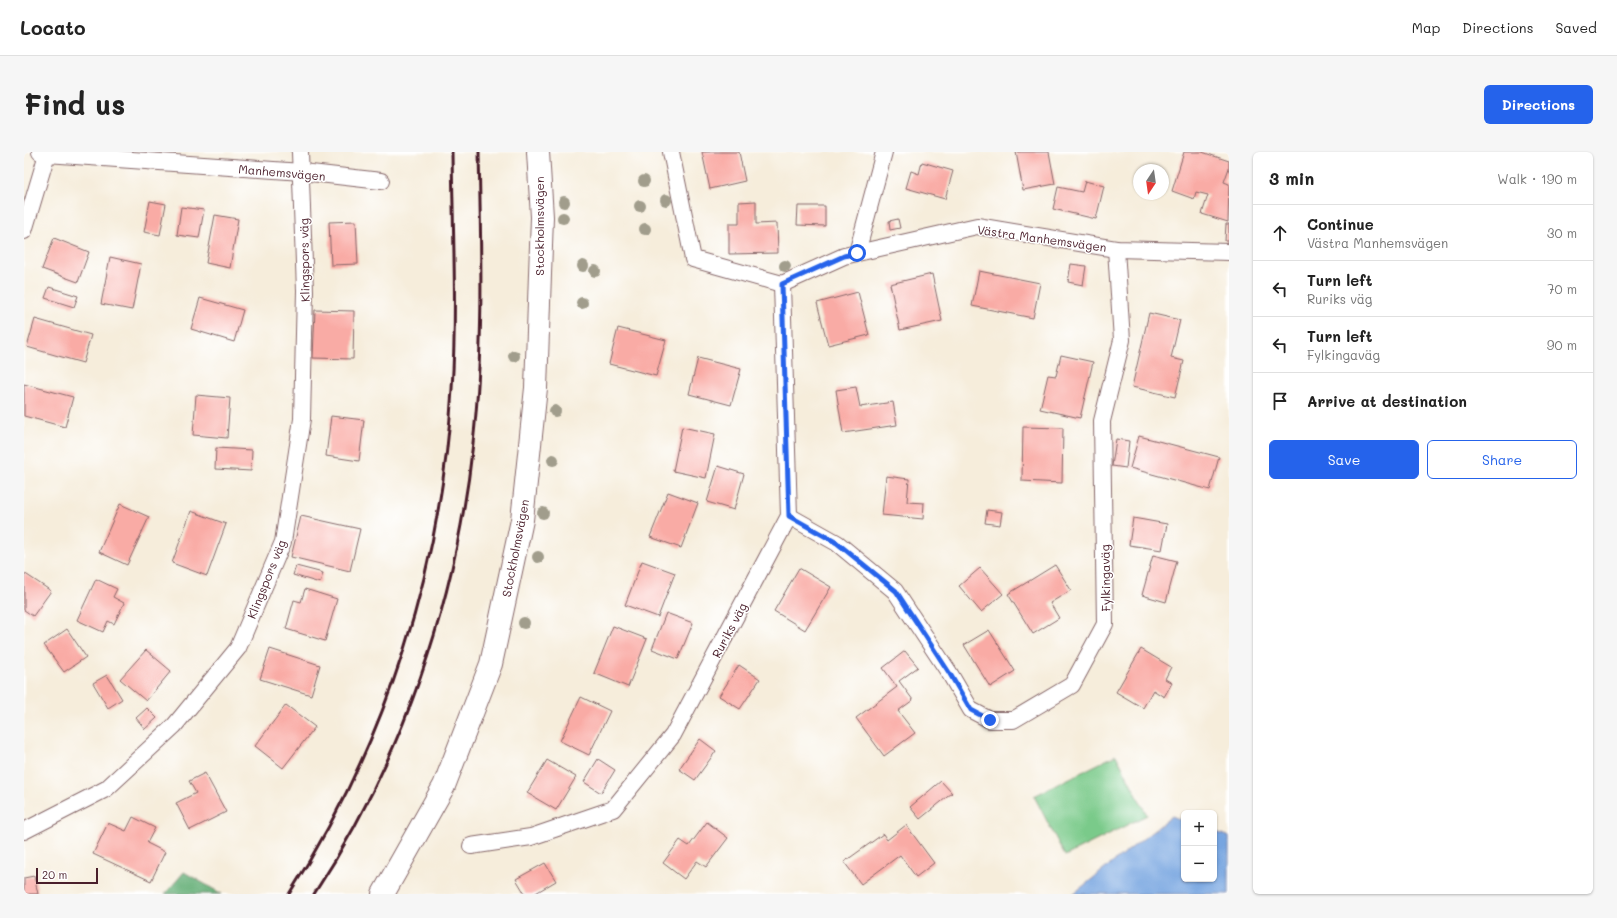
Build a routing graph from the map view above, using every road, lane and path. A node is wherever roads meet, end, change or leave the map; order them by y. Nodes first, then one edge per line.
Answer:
1 (300, 152) edge
2 (538, 152) edge
3 (671, 152) edge
4 (884, 152) edge
5 (43, 153) edge
6 (302, 172) junction
7 (381, 181) dead end
8 (24, 231) edge
9 (1116, 249) junction
10 (1229, 252) edge
11 (857, 253) junction
12 (782, 284) junction
13 (789, 516) junction
14 (24, 831) edge
15 (471, 846) dead end
16 (383, 894) edge

1 - 6 street, Klingspors väg
2 - 16 main road, Stockholmsvägen
3 - 12 street
4 - 11 street
5 - 6 street, Manhemsvägen
5 - 8 street
6 - 7 street, Manhemsvägen
6 - 14 street, Klingspors väg
9 - 10 street, Västra Manhemsvägen
9 - 11 street, Västra Manhemsvägen
9 - 13 street, Fylkingaväg
11 - 12 street, Västra Manhemsvägen
12 - 13 street, Ruriks väg
13 - 15 street, Ruriks väg

